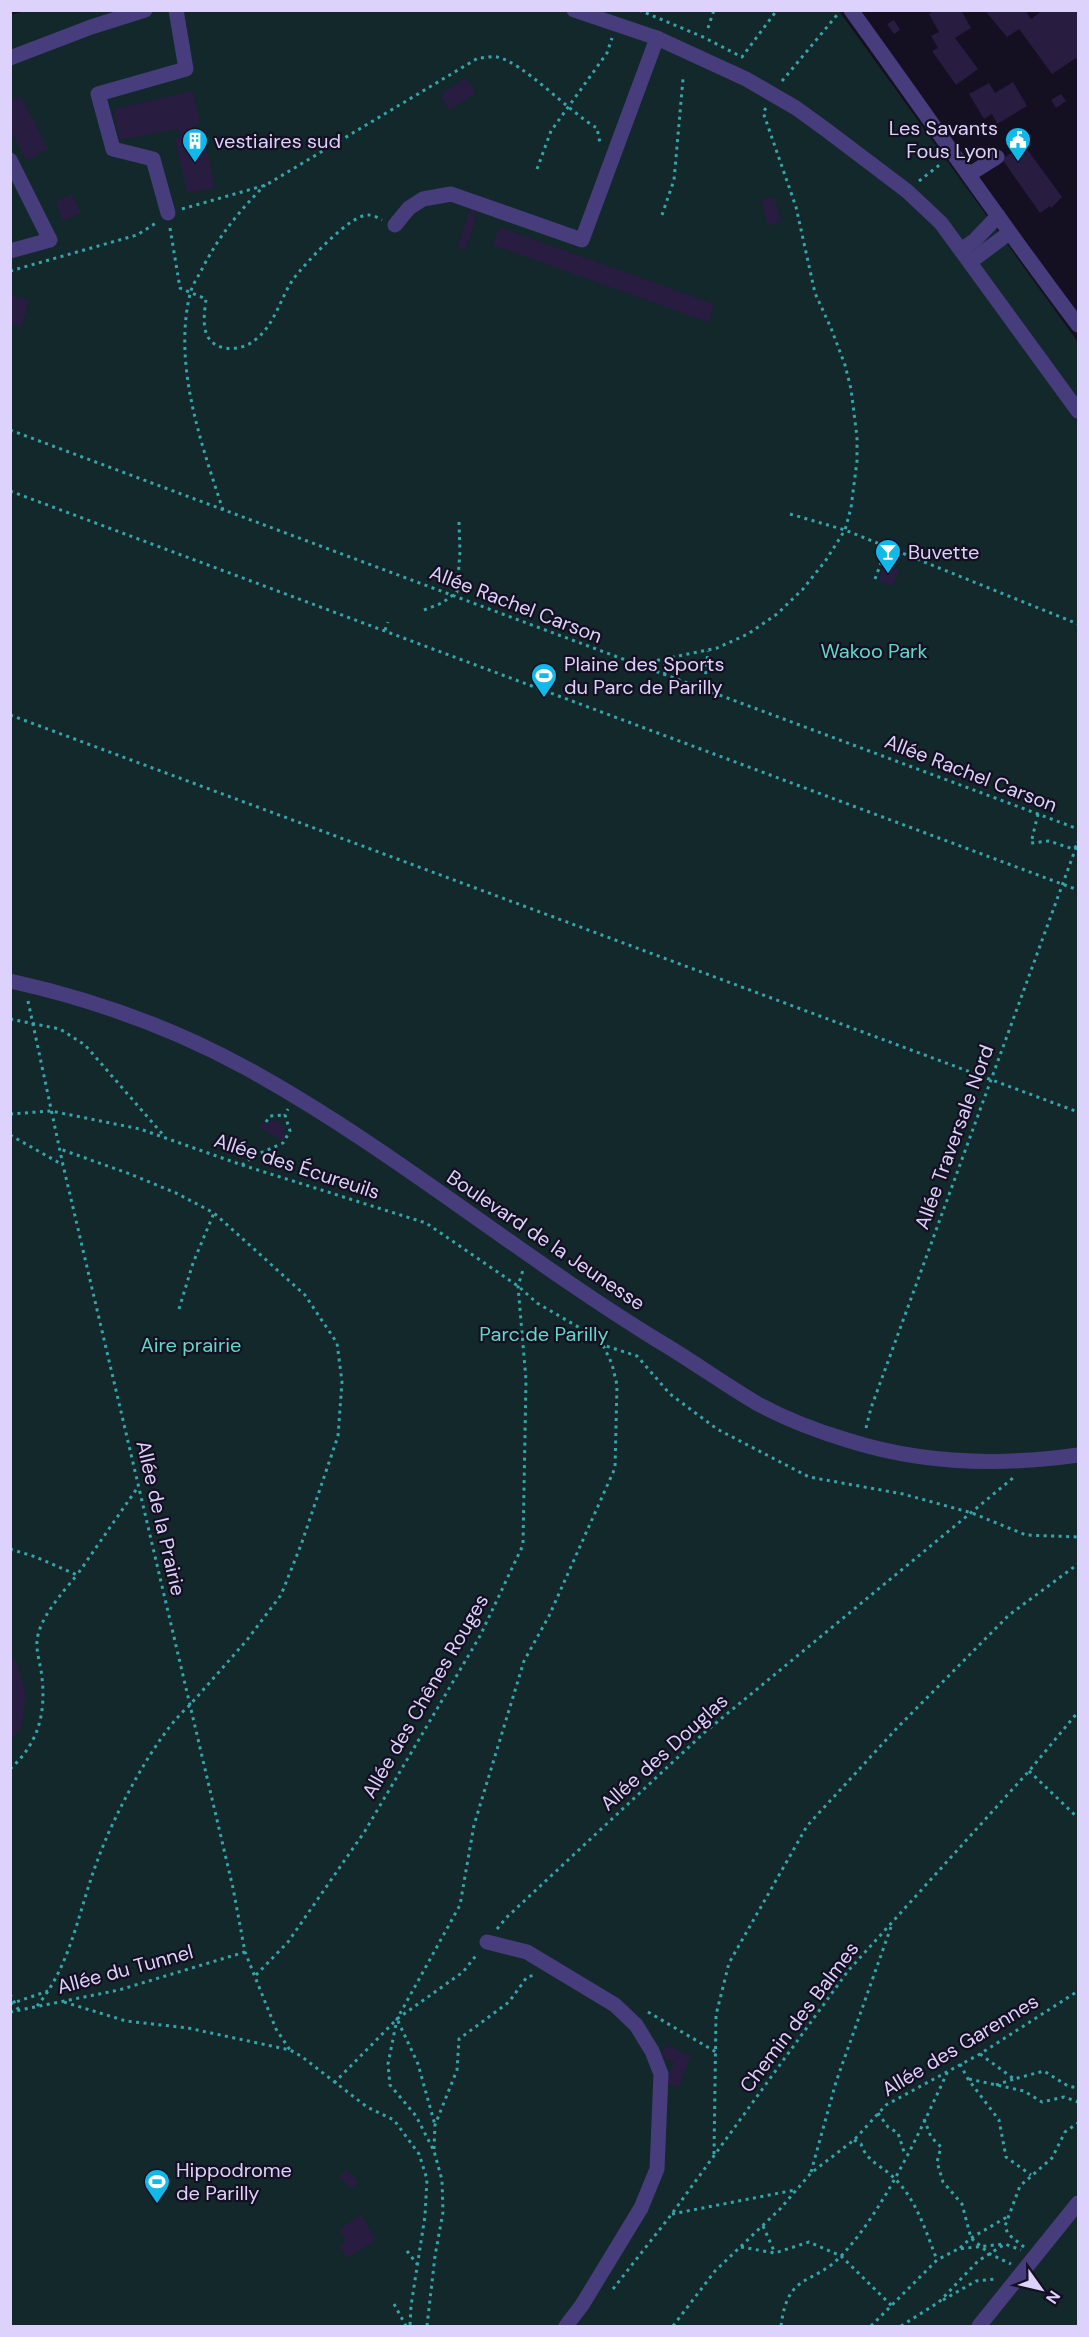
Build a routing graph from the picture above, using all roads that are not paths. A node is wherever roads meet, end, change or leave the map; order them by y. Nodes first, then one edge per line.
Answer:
1 (145, 10) edge
2 (176, 10) edge
3 (574, 10) edge
4 (851, 10) edge
5 (657, 38) junction
6 (10, 58) edge
7 (997, 157) dead end
8 (10, 160) edge
9 (970, 174) junction
10 (168, 213) road end
11 (998, 216) junction
12 (395, 225) road end
13 (1009, 233) junction
14 (10, 251) edge
15 (966, 256) junction
16 (1078, 325) edge
17 (1078, 411) edge
18 (18, 983) edge
19 (1078, 1455) edge
20 (487, 1942) road end
21 (1078, 2203) edge
22 (566, 2326) edge
23 (979, 2326) edge

1 - 6 street
2 - 10 street
3 - 5 street
4 - 9 street
5 - 12 street
5 - 15 street
7 - 9 street
8 - 14 street
9 - 11 street
11 - 13 street
11 - 15 street
13 - 15 street
13 - 16 street
15 - 17 street
18 - 19 street, Boulevard de la Jeunesse
20 - 22 street
21 - 23 street

